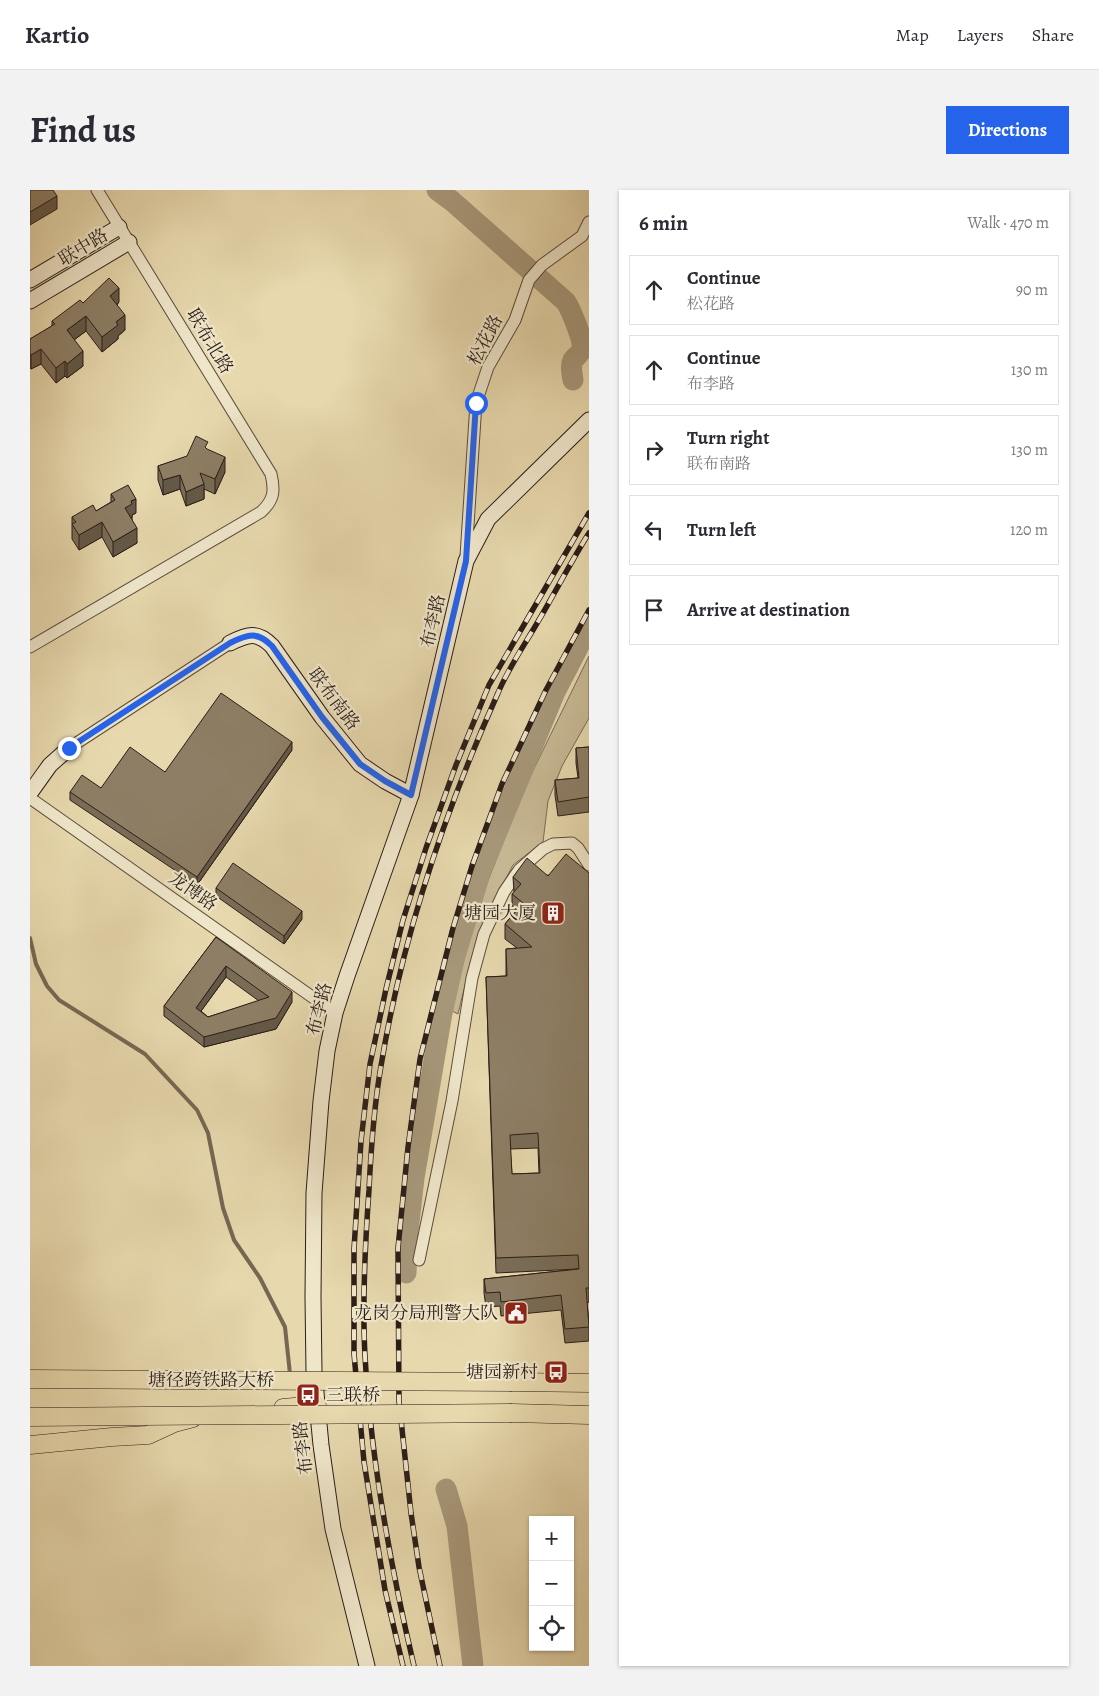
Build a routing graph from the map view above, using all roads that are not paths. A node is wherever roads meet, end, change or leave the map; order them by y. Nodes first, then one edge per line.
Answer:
1 (97, 190) edge
2 (589, 222) edge
3 (119, 227) junction
4 (129, 242) junction
5 (30, 280) edge
6 (30, 300) edge
7 (589, 420) edge
8 (466, 561) junction
9 (230, 643) joint
10 (30, 647) edge
11 (69, 748) joint
12 (30, 793) edge
13 (411, 795) junction
14 (30, 798) edge
15 (589, 865) edge
16 (336, 1013) junction
17 (419, 1260) dead end
18 (30, 1380) edge
19 (589, 1383) edge
20 (317, 1405) junction
21 (589, 1415) edge
22 (30, 1416) edge
23 (30, 1445) edge
24 (367, 1666) edge

1 - 3 street, 联布北路
2 - 8 street, 松花路
3 - 4 street, 联布北路
3 - 5 main road, 联中路
4 - 6 main road, 联中路
4 - 10 street, 联布北路
7 - 8 main road, 布李路
8 - 13 main road, 布李路
9 - 11 street
9 - 13 main road, 联布南路
11 - 12 main road
13 - 16 main road, 布李路
14 - 16 street, 龙博路
15 - 17 street
16 - 20 main road, 布李路
18 - 19 main road, 塘径跨铁路大桥, bridge
20 - 23 main road
20 - 24 main road, 布李路
21 - 22 main road, 塘径跨铁路大桥, bridge

